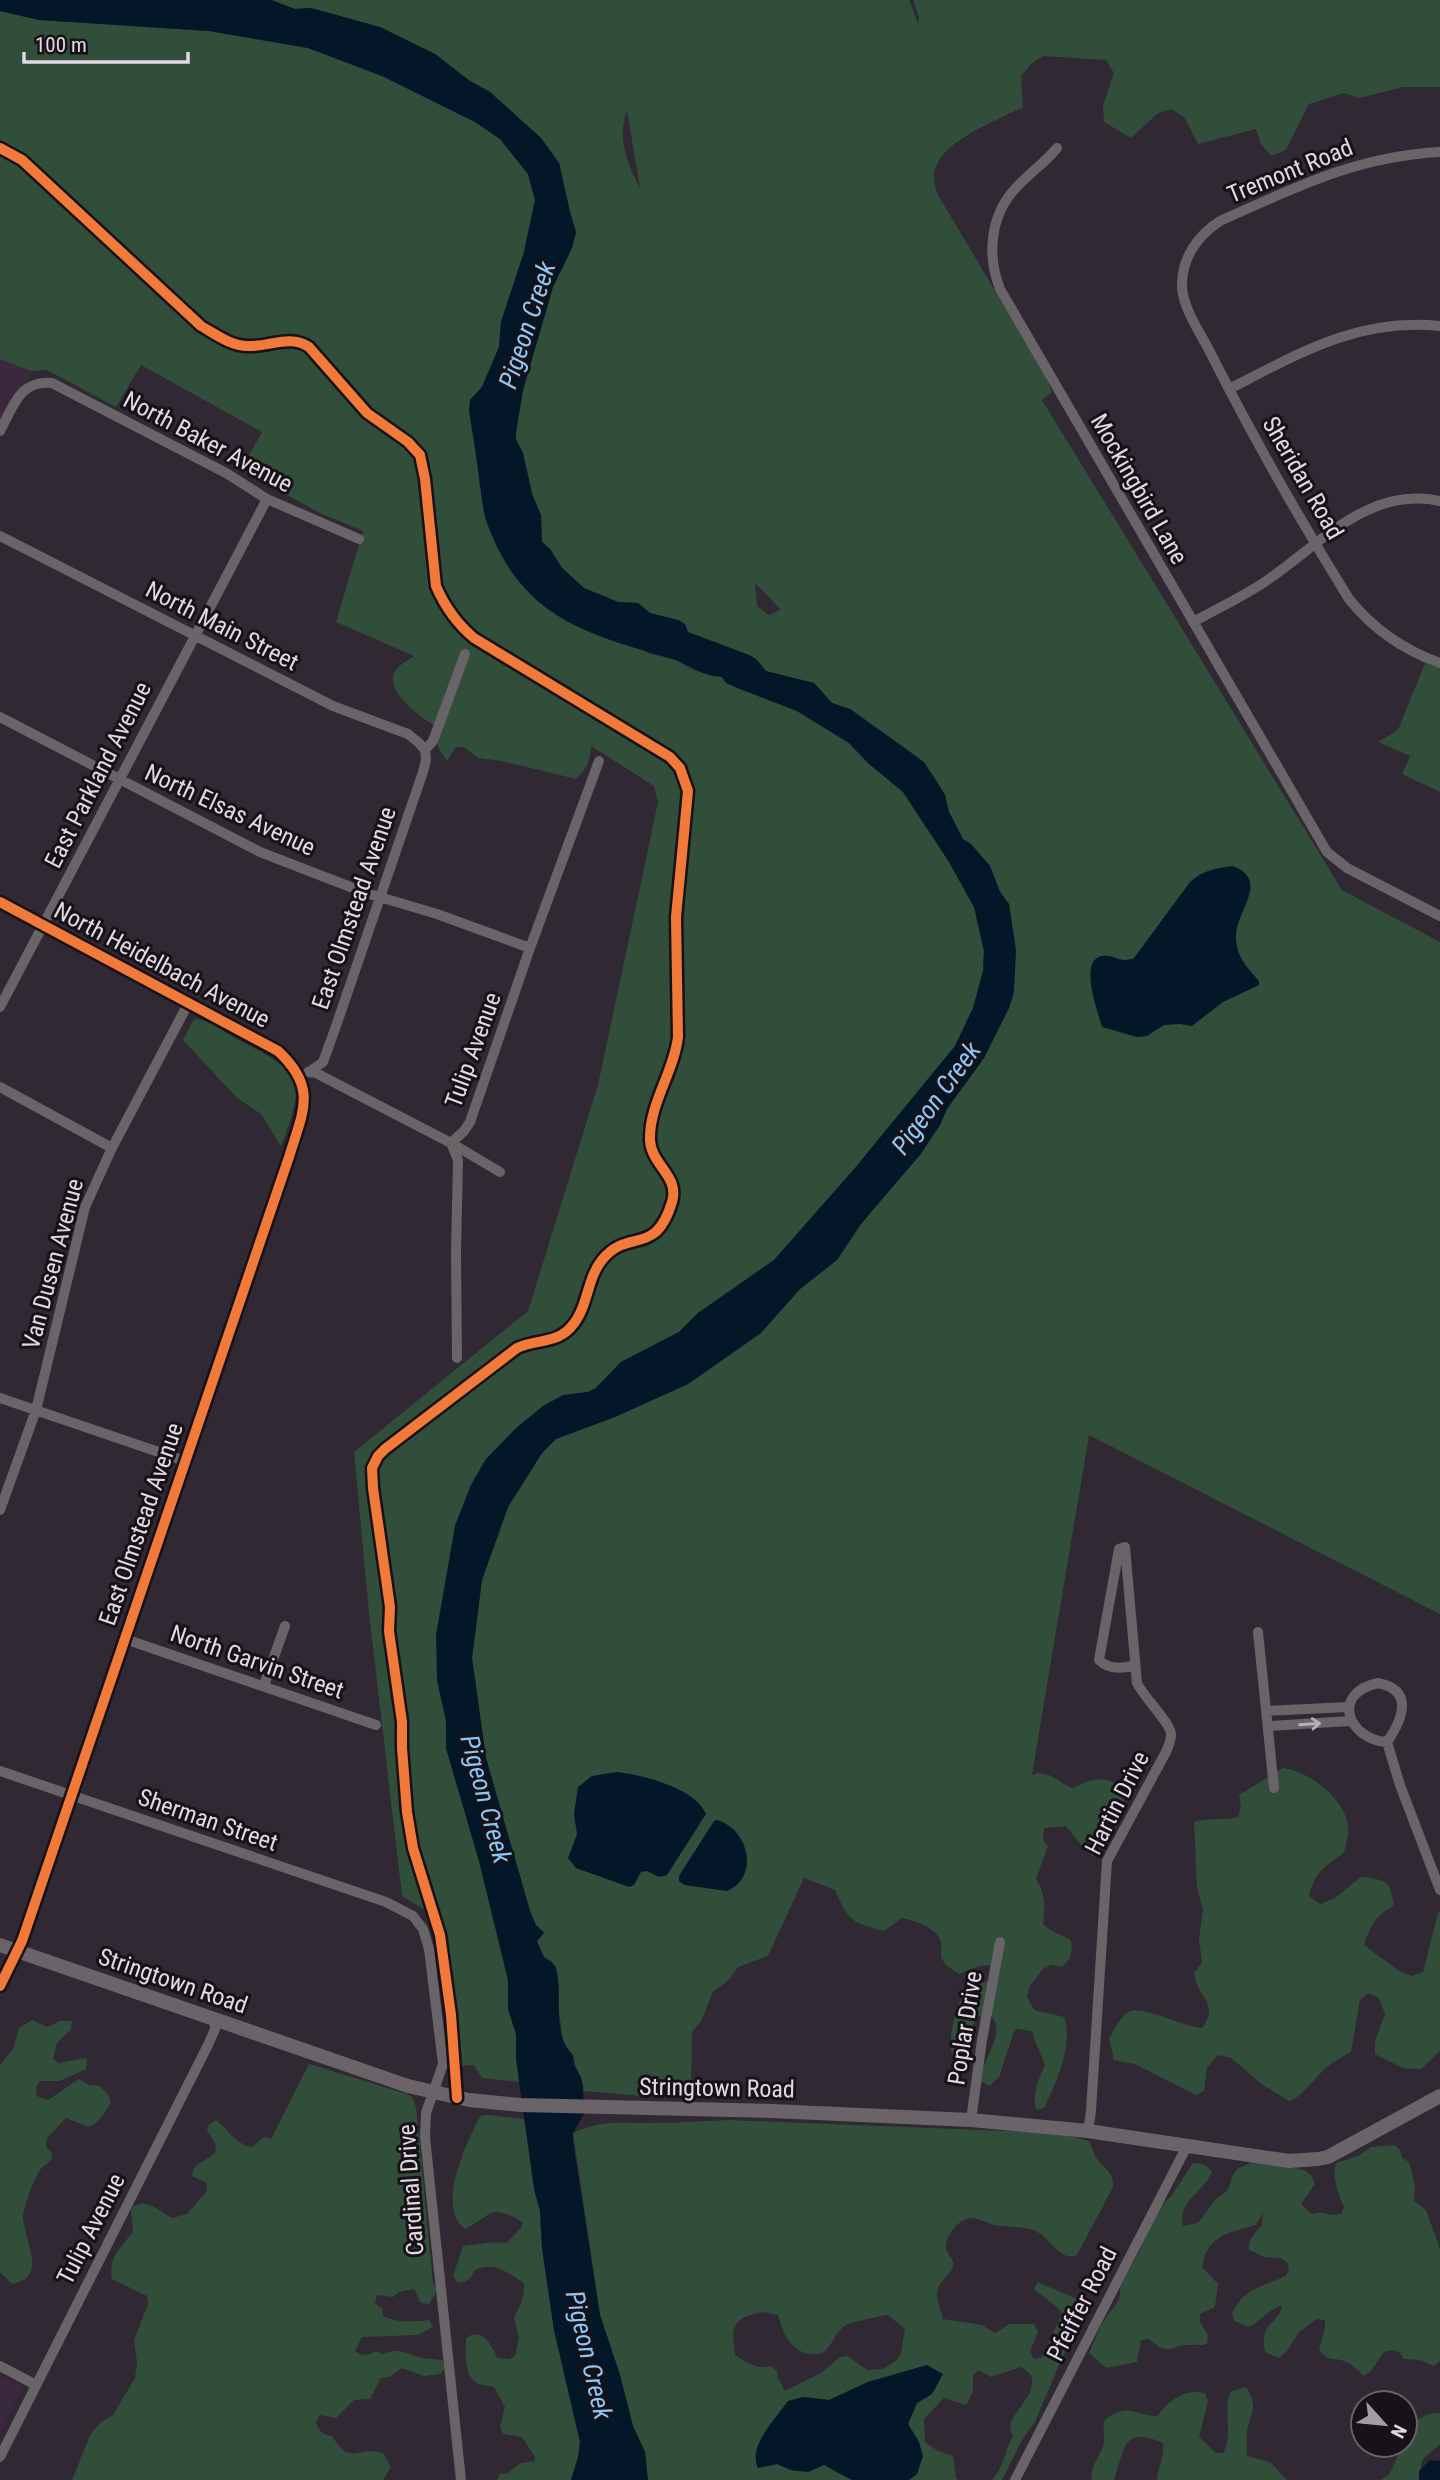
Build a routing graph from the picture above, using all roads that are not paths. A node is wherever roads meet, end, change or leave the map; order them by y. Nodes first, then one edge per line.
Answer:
1 (1057, 148) dead end
2 (1440, 152) edge
3 (1184, 272) joint
4 (1440, 326) edge
5 (1229, 389) junction
6 (0, 431) edge
7 (267, 499) junction
8 (1440, 501) edge
9 (0, 536) edge
10 (359, 539) dead end
11 (1316, 544) junction
12 (1193, 622) junction
13 (195, 637) junction
14 (465, 654) dead end
15 (1440, 663) edge
16 (0, 717) edge
17 (425, 750) junction
18 (599, 761) dead end
19 (118, 781) junction
20 (380, 897) junction
21 (0, 902) edge
22 (1440, 916) edge
23 (43, 925) junction
24 (530, 948) junction
25 (189, 1002) junction
26 (0, 1007) edge
27 (303, 1072) junction
28 (0, 1087) edge
29 (452, 1143) junction
30 (112, 1148) junction
31 (500, 1172) dead end
32 (457, 1358) dead end
33 (0, 1398) edge
34 (36, 1410) junction
35 (185, 1461) junction
36 (0, 1510) edge
37 (285, 1626) dead end
38 (1258, 1632) dead end
39 (125, 1639) junction
40 (1135, 1665) junction
41 (264, 1685) junction
42 (1348, 1707) junction
43 (1268, 1711) junction
44 (1350, 1721) junction
45 (376, 1725) dead end
46 (1269, 1726) junction
47 (1387, 1742) junction
48 (0, 1771) edge
49 (1274, 1788) dead end
50 (71, 1795) junction
51 (1440, 1890) edge
52 (402, 1909) joint
53 (1000, 1942) dead end
54 (0, 1945) edge
55 (17, 1951) junction
56 (0, 1986) edge
57 (215, 2019) junction
58 (433, 2092) junction
59 (1440, 2096) edge
60 (971, 2120) junction
61 (1088, 2131) junction
62 (1186, 2146) junction
63 (0, 2366) edge
64 (36, 2385) junction
65 (0, 2457) edge
66 (461, 2480) edge
67 (1015, 2480) edge

1 - 12 street, Mockingbird Lane
2 - 3 street, Tremont Road
3 - 5 street, Sheridan Road
4 - 5 street
5 - 11 street, Sheridan Road
6 - 7 street, North Baker Avenue
7 - 10 street, North Baker Avenue
7 - 13 street, East Parkland Avenue
8 - 11 street
9 - 13 street, North Main Street
11 - 12 street
11 - 15 street, Sheridan Road
12 - 22 street, Mockingbird Lane
13 - 17 street, North Main Street
13 - 19 street, East Parkland Avenue
14 - 17 street, East Olmstead Avenue
16 - 19 street, North Elsas Avenue
17 - 20 street, East Olmstead Avenue
18 - 24 street, Tulip Avenue
19 - 20 street, North Elsas Avenue
19 - 23 street, East Parkland Avenue
20 - 24 street, North Elsas Avenue
20 - 27 street, East Olmstead Avenue
21 - 23 street, North Heidelbach Avenue
23 - 25 street, North Heidelbach Avenue
23 - 26 street, East Parkland Avenue
24 - 29 street, Tulip Avenue
25 - 27 street, North Heidelbach Avenue
25 - 30 street, Van Dusen Avenue
27 - 29 street, North Heidelbach Avenue
27 - 35 street, East Olmstead Avenue
28 - 30 street
29 - 31 street, North Heidelbach Avenue
29 - 32 street, Tulip Avenue
30 - 34 street, Van Dusen Avenue
33 - 34 street
34 - 35 street
34 - 36 street, Van Dusen Avenue
35 - 39 street, East Olmstead Avenue
37 - 41 street
38 - 43 street
39 - 41 street, North Garvin Street
39 - 50 street, East Olmstead Avenue
40 - 40 street, Hartin Drive
40 - 61 street, Hartin Drive
41 - 45 street, North Garvin Street
42 - 43 street
42 - 44 street
42 - 47 street
43 - 46 street
46 -> 44 street
44 - 47 street
46 - 49 street
47 - 51 street
48 - 50 street, Sherman Street
50 - 52 street, Sherman Street
50 - 55 street, East Olmstead Avenue
52 - 58 street, Cardinal Drive
53 - 60 street, Poplar Drive
54 - 55 main road, Stringtown Road
55 - 56 street, East Olmstead Avenue
55 - 57 main road, Stringtown Road
57 - 58 main road, Stringtown Road
57 - 64 street, Tulip Avenue
58 - 60 main road, Stringtown Road
58 - 66 street, Cardinal Drive
59 - 62 main road, Stringtown Road
60 - 61 main road, Stringtown Road
61 - 62 main road, Stringtown Road
62 - 67 street, Pfeiffer Road
63 - 64 street
64 - 65 street, Tulip Avenue

